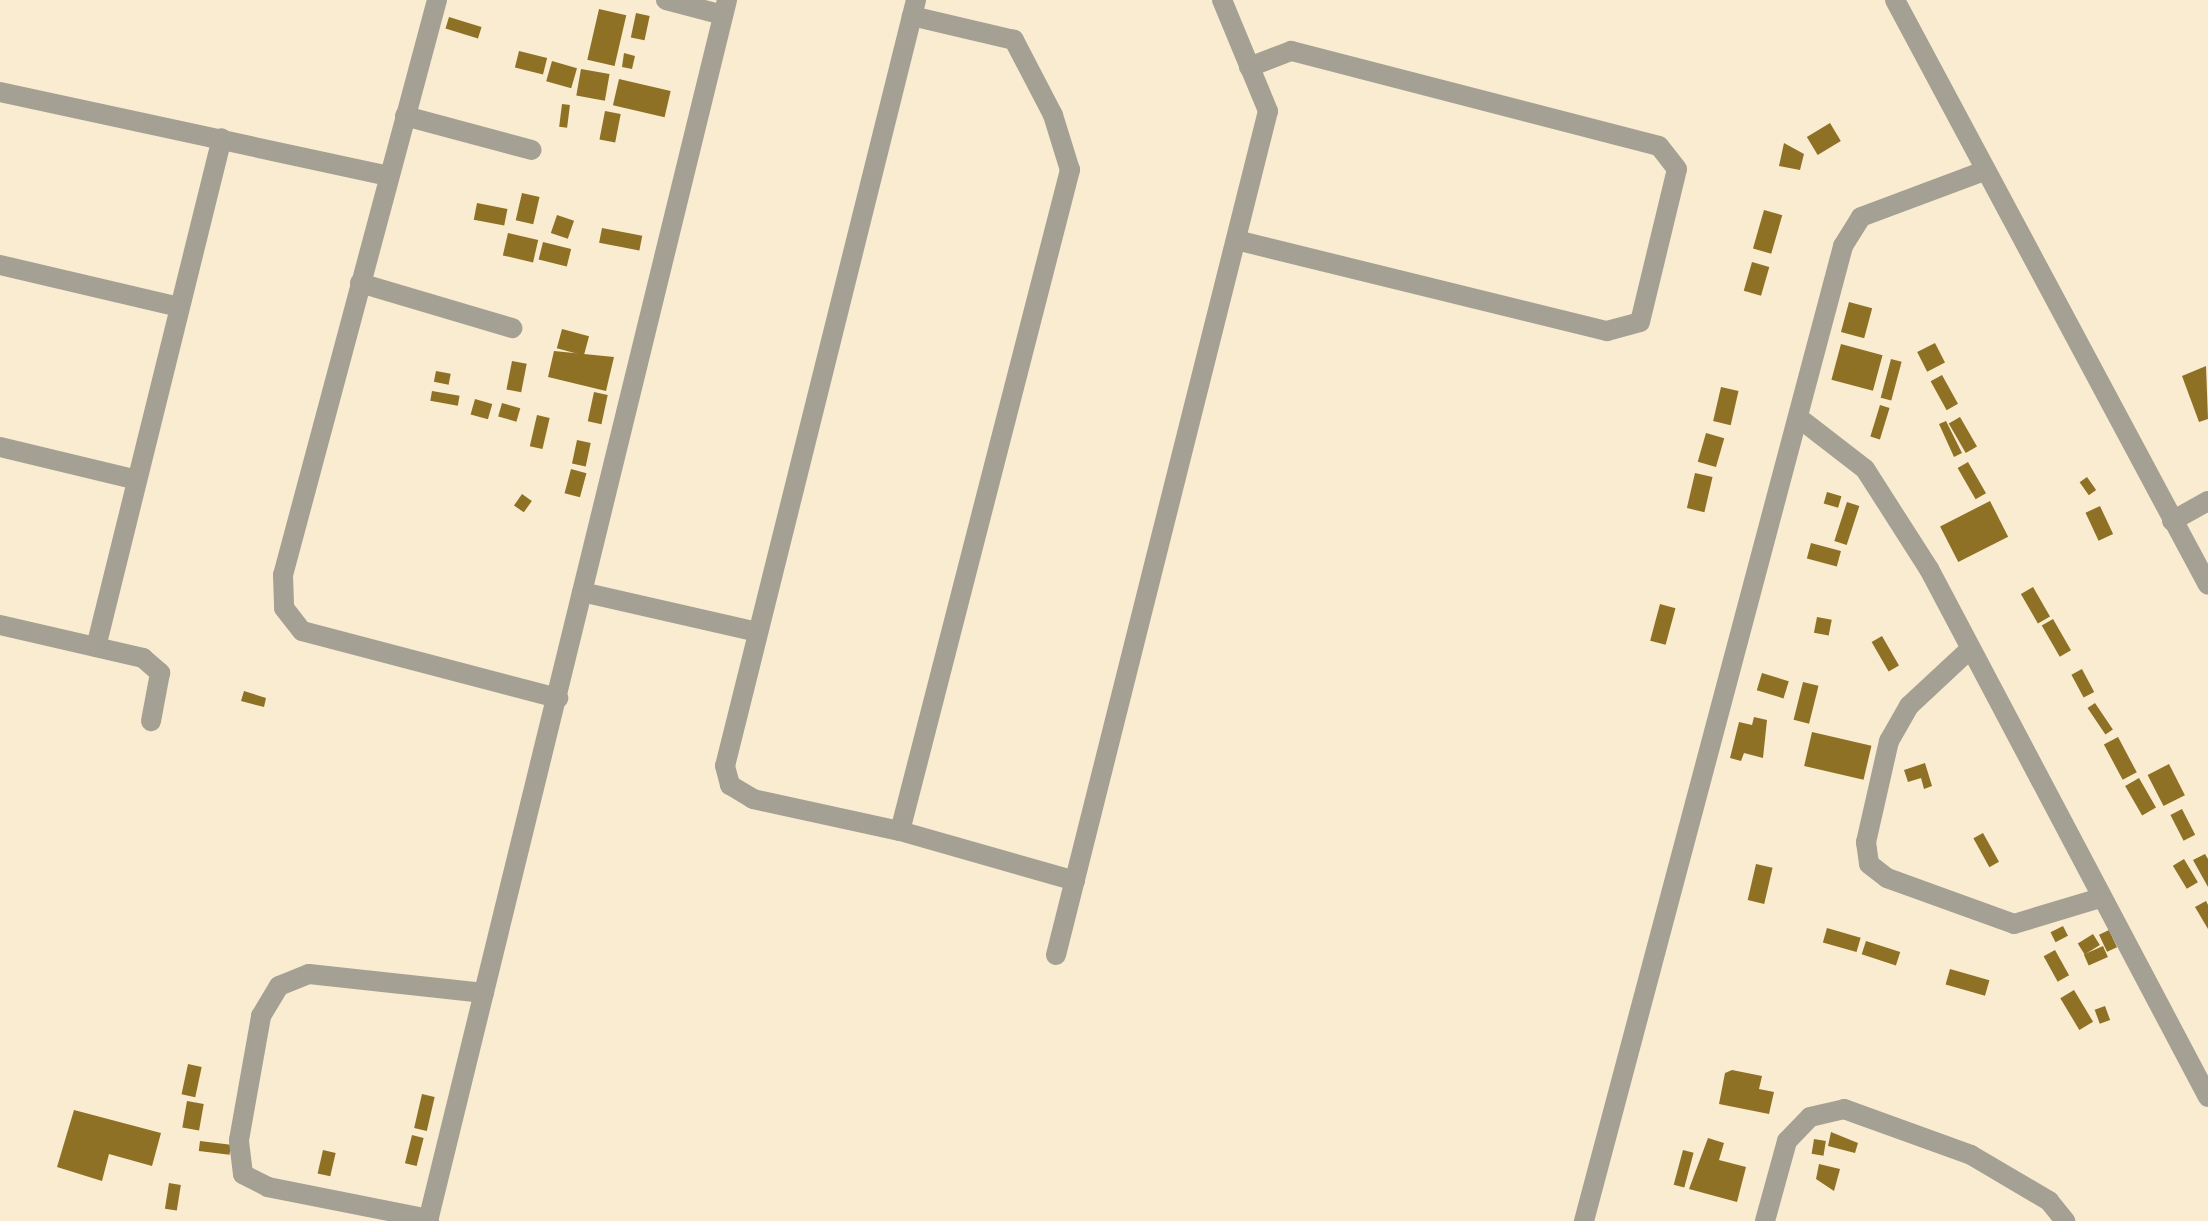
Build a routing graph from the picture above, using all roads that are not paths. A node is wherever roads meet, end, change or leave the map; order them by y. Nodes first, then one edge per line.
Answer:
1 (437, 0) edge
2 (666, 0) edge
3 (1222, 0) edge
4 (1895, 0) edge
5 (725, 8) edge
6 (914, 8) edge
7 (1249, 67) junction
8 (0, 92) edge
9 (405, 116) junction
10 (222, 138) junction
11 (532, 150) dead end
12 (1984, 171) junction
13 (388, 176) junction
14 (1236, 240) junction
15 (0, 265) edge
16 (360, 283) junction
17 (179, 307) junction
18 (512, 328) dead end
19 (1799, 418) junction
20 (0, 447) edge
21 (133, 479) junction
22 (2208, 501) edge
23 (2172, 521) junction
24 (2208, 585) edge
25 (582, 592) junction
26 (0, 625) edge
27 (758, 632) junction
28 (96, 647) junction
29 (1969, 650) junction
30 (558, 698) junction
31 (151, 721) dead end
32 (900, 831) junction
33 (1075, 881) junction
34 (2100, 898) junction
35 (1056, 955) dead end
36 (484, 993) junction
37 (2205, 1084) edge
38 (429, 1220) edge
39 (1584, 1221) edge
40 (1765, 1221) edge
41 (2065, 1221) edge

1 - 9 street
2 - 5 street
3 - 7 street
4 - 12 street
5 - 25 street
6 - 27 street
6 - 32 street
7 - 14 street
7 - 14 street
8 - 10 street
9 - 11 street
9 - 13 street
10 - 13 street
10 - 17 street
12 - 19 street
12 - 23 street
13 - 16 street
14 - 33 street
15 - 17 street
16 - 18 street
16 - 30 street
17 - 21 street
19 - 29 street
19 - 39 street
20 - 21 street
21 - 28 street
22 - 23 street
23 - 24 street
25 - 27 street
25 - 30 street
26 - 28 street
27 - 32 street
28 - 31 street
29 - 34 street
29 - 34 street
30 - 36 street
32 - 33 street
33 - 35 street
34 - 37 street
36 - 38 street
36 - 38 street
40 - 41 street

